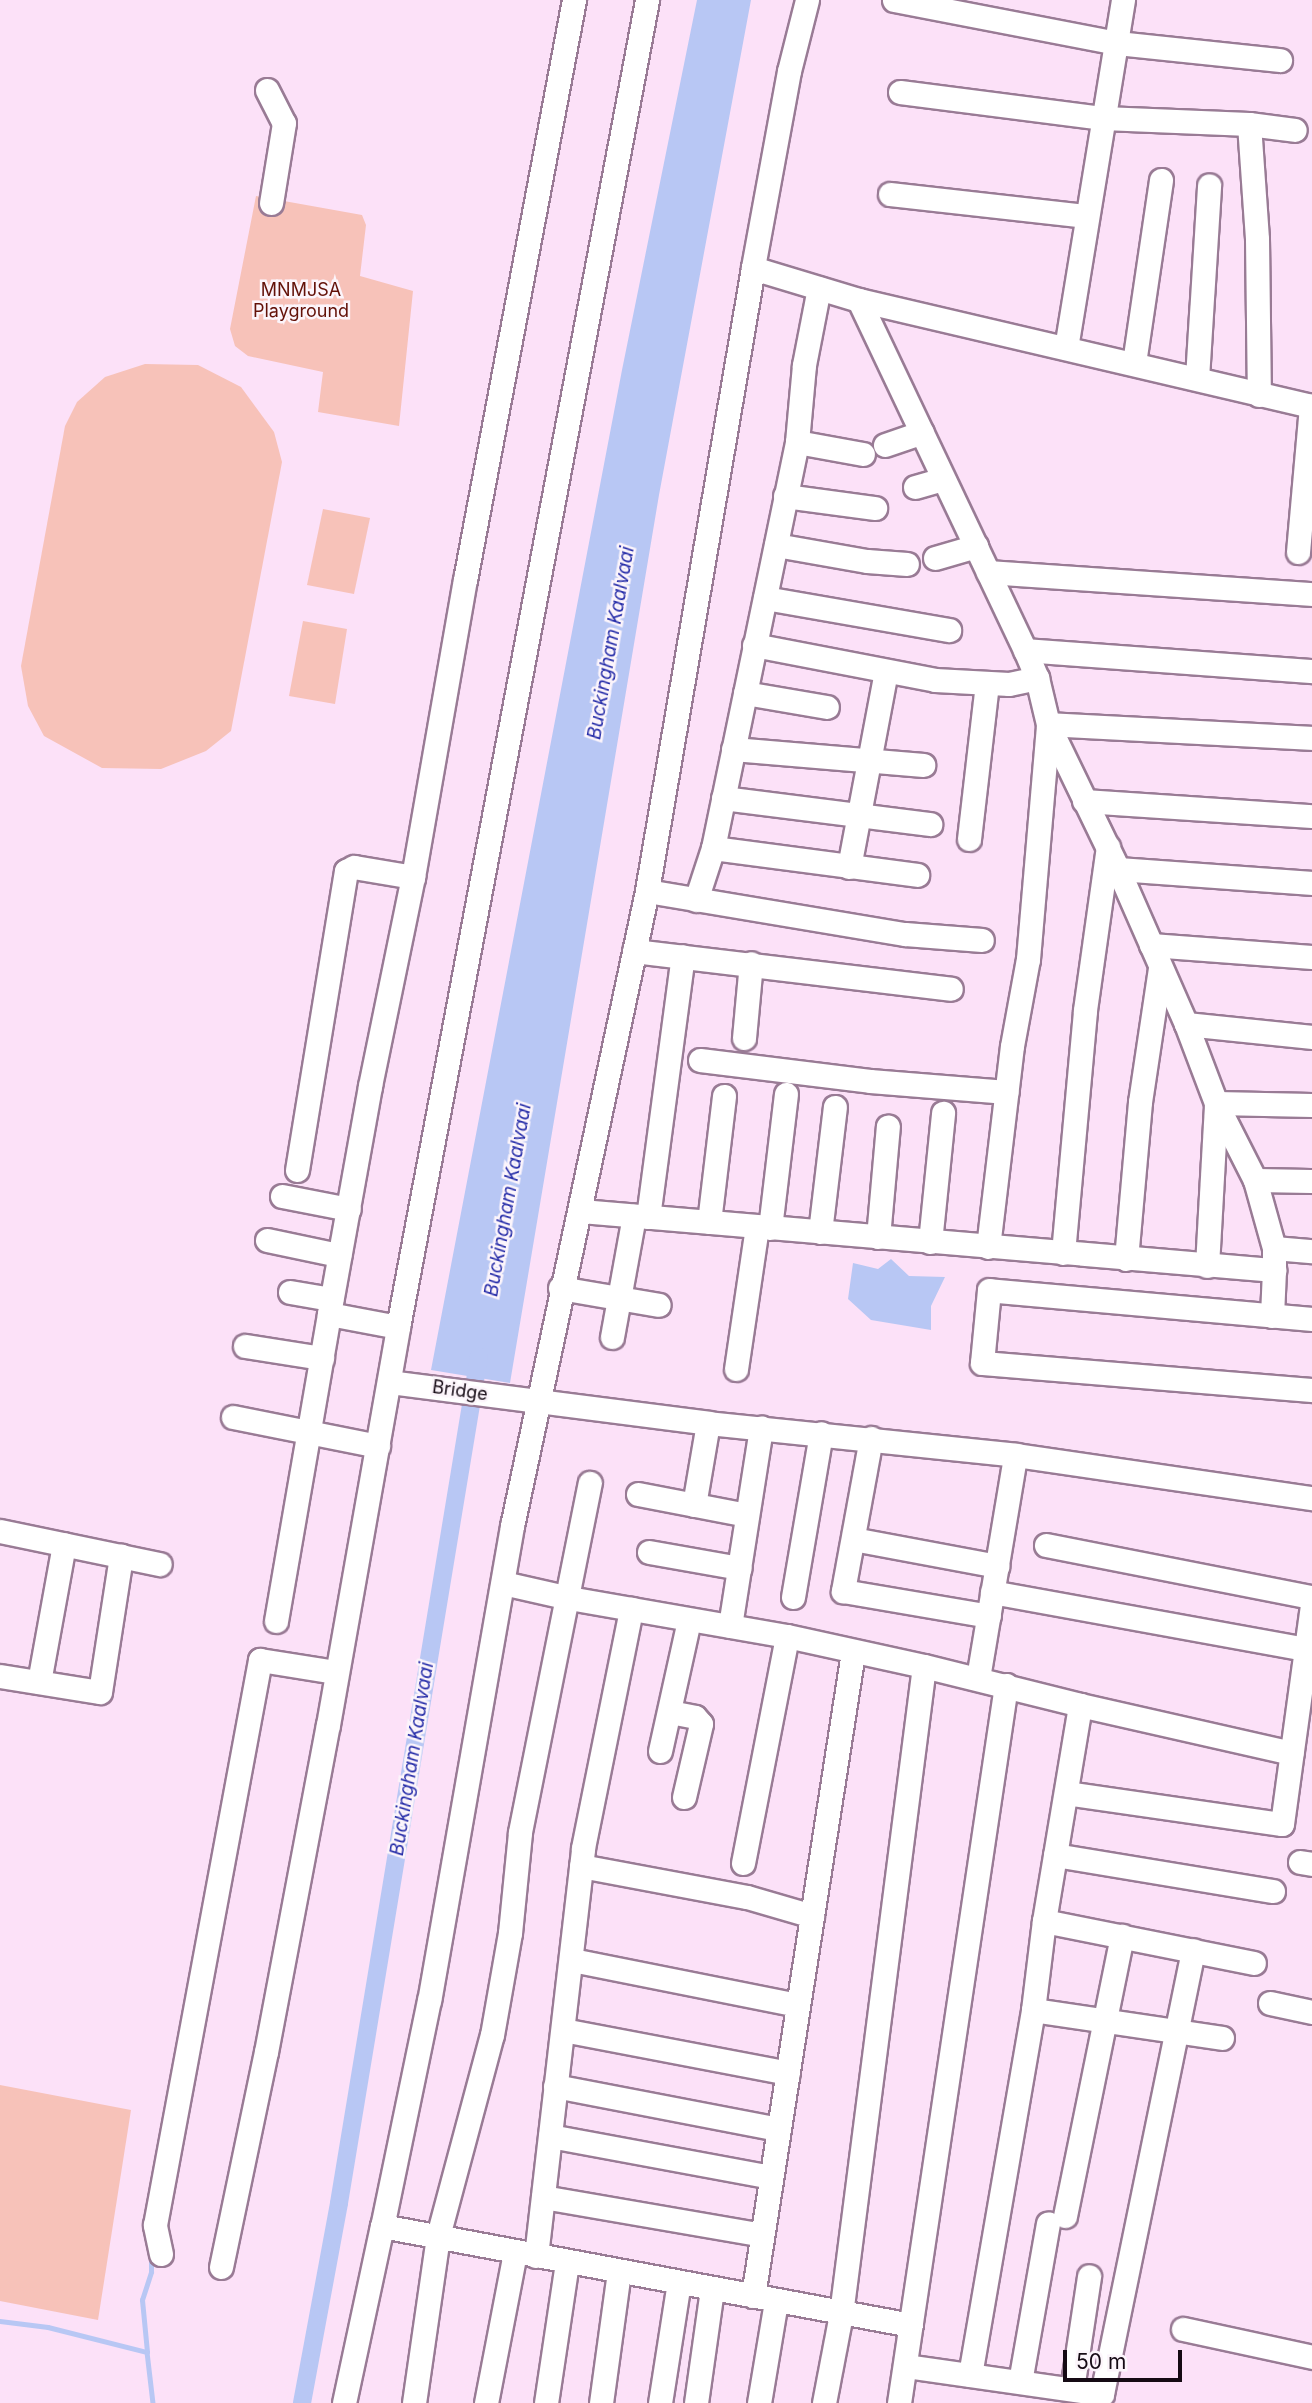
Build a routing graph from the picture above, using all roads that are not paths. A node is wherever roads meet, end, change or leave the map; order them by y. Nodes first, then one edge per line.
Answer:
1 (574, 0) edge
2 (648, 0) edge
3 (807, 0) edge
4 (894, 0) edge
5 (1123, 0) edge
6 (1117, 43) junction
7 (1280, 60) dead end
8 (267, 90) dead end
9 (900, 93) dead end
10 (1103, 118) junction
11 (1249, 124) junction
12 (1295, 130) dead end
13 (1161, 180) dead end
14 (1209, 185) dead end
15 (890, 194) dead end
16 (271, 203) dead end
17 (1087, 216) junction
18 (753, 268) junction
19 (819, 288) junction
20 (859, 300) junction
21 (1066, 348) junction
22 (1135, 363) junction
23 (1196, 378) junction
24 (1259, 395) junction
25 (1311, 406) edge
26 (922, 432) junction
27 (797, 442) junction
28 (943, 479) junction
29 (915, 487) dead end
30 (785, 496) junction
31 (876, 508) dead end
32 (776, 545) junction
33 (976, 546) junction
34 (1298, 552) dead end
35 (935, 558) dead end
36 (907, 564) dead end
37 (988, 572) junction
38 (1312, 594) edge
39 (765, 598) junction
40 (949, 629) dead end
41 (754, 645) junction
42 (1025, 650) junction
43 (886, 671) junction
44 (1312, 671) edge
45 (1037, 677) junction
46 (987, 684) junction
47 (745, 693) junction
48 (827, 707) dead end
49 (1048, 724) junction
50 (1312, 738) edge
51 (733, 749) junction
52 (868, 762) junction
53 (923, 765) dead end
54 (723, 798) junction
55 (1084, 801) junction
56 (859, 815) junction
57 (1312, 816) edge
58 (930, 824) dead end
59 (969, 839) dead end
60 (1108, 847) junction
61 (713, 848) junction
62 (849, 867) junction
63 (1118, 869) junction
64 (917, 875) dead end
65 (414, 877) junction
66 (1312, 883) edge
67 (647, 891) junction
68 (696, 900) junction
69 (982, 940) dead end
70 (1151, 946) junction
71 (634, 951) junction
72 (683, 956) junction
73 (1312, 957) edge
74 (751, 963) junction
75 (1160, 968) junction
76 (951, 989) dead end
77 (1186, 1024) junction
78 (1312, 1037) edge
79 (744, 1038) dead end
80 (700, 1060) dead end
81 (1007, 1092) junction
82 (786, 1094) dead end
83 (724, 1096) dead end
84 (1216, 1103) junction
85 (1312, 1105) edge
86 (835, 1107) dead end
87 (943, 1113) dead end
88 (888, 1126) dead end
89 (297, 1170) dead end
90 (1255, 1181) junction
91 (1312, 1181) edge
92 (282, 1196) dead end
93 (349, 1209) junction
94 (581, 1211) junction
95 (641, 1217) junction
96 (709, 1222) junction
97 (764, 1227) junction
98 (820, 1232) junction
99 (878, 1237) junction
100 (267, 1240) dead end
101 (930, 1242) junction
102 (988, 1247) junction
103 (1312, 1251) edge
104 (1063, 1253) junction
105 (340, 1255) junction
106 (1126, 1259) junction
107 (1274, 1259) junction
108 (1207, 1266) junction
109 (560, 1288) junction
110 (290, 1292) dead end
111 (619, 1298) junction
112 (659, 1305) dead end
113 (330, 1307) junction
114 (1272, 1315) junction
115 (1312, 1319) edge
116 (398, 1327) junction
117 (612, 1337) dead end
118 (245, 1346) dead end
119 (322, 1358) junction
120 (736, 1369) dead end
121 (390, 1382) junction
122 (1312, 1390) edge
123 (538, 1400) junction
124 (233, 1417) dead end
125 (708, 1423) junction
126 (761, 1427) junction
127 (309, 1432) junction
128 (821, 1433) junction
129 (871, 1438) junction
130 (378, 1446) junction
131 (1015, 1456) junction
132 (590, 1483) dead end
133 (638, 1494) dead end
134 (1312, 1498) edge
135 (694, 1505) junction
136 (747, 1516) junction
137 (0, 1531) edge
138 (853, 1539) junction
139 (64, 1545) junction
140 (1046, 1545) dead end
141 (649, 1552) dead end
142 (121, 1556) junction
143 (160, 1564) dead end
144 (997, 1566) junction
145 (740, 1568) junction
146 (503, 1583) junction
147 (992, 1592) junction
148 (793, 1597) dead end
149 (1312, 1597) edge
150 (569, 1598) junction
151 (1312, 1604) edge
152 (631, 1609) junction
153 (989, 1616) junction
154 (689, 1620) junction
155 (276, 1621) dead end
156 (730, 1626) junction
157 (787, 1636) junction
158 (1309, 1643) edge
159 (853, 1652) junction
160 (924, 1666) junction
161 (336, 1672) junction
162 (0, 1676) edge
163 (978, 1678) junction
164 (39, 1682) junction
165 (1006, 1685) junction
166 (1080, 1705) junction
167 (670, 1712) junction
168 (660, 1751) dead end
169 (1292, 1753) junction
170 (1066, 1793) junction
171 (684, 1797) dead end
172 (1055, 1855) junction
173 (743, 1863) dead end
174 (581, 1866) junction
175 (1273, 1891) dead end
176 (812, 1916) junction
177 (1044, 1921) junction
178 (1122, 1936) junction
179 (1193, 1950) junction
180 (572, 1960) junction
181 (1254, 1963) dead end
182 (1270, 2003) dead end
183 (798, 2005) junction
184 (1033, 2010) junction
185 (1312, 2012) edge
186 (1107, 2021) junction
187 (564, 2029) junction
188 (1177, 2030) junction
189 (1222, 2038) dead end
190 (788, 2073) junction
191 (555, 2087) junction
192 (779, 2129) junction
193 (550, 2136) junction
194 (771, 2178) junction
195 (543, 2197) junction
196 (382, 2226) junction
197 (762, 2235) junction
198 (438, 2236) junction
199 (161, 2254) dead end
200 (525, 2254) junction
201 (567, 2262) junction
202 (221, 2267) dead end
203 (619, 2271) junction
204 (1089, 2276) dead end
205 (679, 2283) junction
206 (712, 2288) junction
207 (753, 2296) junction
208 (776, 2301) junction
209 (841, 2314) junction
210 (911, 2325) junction
211 (1183, 2329) dead end
212 (1312, 2357) edge
213 (906, 2366) junction
214 (970, 2375) junction
215 (1020, 2382) junction
216 (1072, 2389) junction
217 (344, 2403) edge
218 (414, 2403) edge
219 (486, 2403) edge
220 (546, 2403) edge
221 (601, 2403) edge
222 (660, 2403) edge
223 (696, 2403) edge
224 (759, 2403) edge
225 (824, 2403) edge
226 (899, 2403) edge

1 - 65 street
2 - 116 street
3 - 18 street
4 - 6 street
5 - 6 street
6 - 7 street
6 - 10 street
8 - 16 street
9 - 10 street
10 - 11 street
10 - 17 street
11 - 12 street
11 - 24 street
13 - 22 street
14 - 23 street
15 - 17 street
17 - 21 street
18 - 19 street
18 - 67 street
19 - 20 street
19 - 27 street
20 - 21 street
20 - 26 street
21 - 22 street
22 - 23 street
23 - 24 street
24 - 25 street
25 - 34 street
26 - 27 street
26 - 28 street
27 - 30 street
28 - 29 street
28 - 33 street
30 - 31 street
30 - 32 street
32 - 36 street
32 - 39 street
33 - 35 street
33 - 37 street
37 - 38 street
37 - 42 street
39 - 40 street
39 - 41 street
41 - 43 street
41 - 47 street
42 - 44 street
42 - 45 street
43 - 46 street
43 - 52 street
45 - 46 street
45 - 49 street
46 - 59 street
47 - 48 street
47 - 51 street
49 - 50 street
49 - 55 street
49 - 81 street
51 - 52 street
51 - 54 street
52 - 53 street
52 - 56 street
54 - 56 street
54 - 61 street
55 - 57 street
55 - 60 street
56 - 58 street
56 - 62 street
60 - 63 street
60 - 104 street
61 - 62 street
61 - 68 street
62 - 64 street
63 - 66 street
63 - 70 street
65 - 89 street
65 - 93 street
67 - 68 street
67 - 71 street
68 - 69 street
70 - 73 street
70 - 75 street
71 - 72 street
71 - 94 street
72 - 74 street
72 - 95 street
74 - 76 street
74 - 79 street
75 - 77 street
75 - 106 street
77 - 78 street
77 - 84 street
80 - 81 street
81 - 102 street
82 - 97 street
83 - 96 street
84 - 85 street
84 - 90 street
84 - 108 street
86 - 98 street
87 - 101 street
88 - 99 street
90 - 91 street
90 - 107 street
92 - 93 street
93 - 105 street
94 - 95 street
94 - 109 street
95 - 96 street
95 - 111 street
96 - 97 street
97 - 98 street
97 - 120 street
98 - 99 street
99 - 101 street
100 - 105 street
101 - 102 street
102 - 104 street
103 - 107 street
104 - 106 street
105 - 113 street
106 - 108 street
107 - 108 street
107 - 114 street
109 - 111 street
109 - 123 street
110 - 113 street
111 - 112 street
111 - 117 street
113 - 116 street
113 - 119 street
114 - 115 street
114 - 122 street
116 - 121 street
118 - 119 street
119 - 127 street
121 - 123 street, Bridge
121 - 130 street
123 - 125 street, Bridge
123 - 146 street
124 - 127 street
125 - 126 street, Bridge
125 - 135 street
126 - 128 street, Bridge
126 - 136 street
127 - 130 street
127 - 155 street
128 - 129 street, Bridge
128 - 148 street
129 - 131 street, Bridge
129 - 138 street
130 - 161 street
131 - 134 street, Bridge
131 - 144 street
132 - 150 street
133 - 135 street
135 - 136 street
136 - 145 street
137 - 139 street
138 - 144 street
138 - 153 street
139 - 142 street
139 - 164 street
140 - 149 street
141 - 145 street
142 - 143 street
142 - 164 street
144 - 147 street
145 - 156 street
146 - 150 street
146 - 196 street
147 - 153 street
147 - 158 street
150 - 152 street
150 - 198 street
151 - 158 street
152 - 154 street
152 - 174 street
153 - 163 street
154 - 156 street
154 - 167 street
156 - 157 street
157 - 159 street
157 - 173 street
158 - 169 street
159 - 160 street
159 - 176 street
160 - 163 street
160 - 209 street
161 - 199 street
161 - 202 street
162 - 164 street
163 - 165 street
165 - 166 street
165 - 210 street
166 - 169 street
166 - 170 street
167 - 168 street
167 - 171 street
169 - 170 street
170 - 172 street
172 - 175 street
172 - 177 street
174 - 176 street
174 - 180 street
176 - 183 street
177 - 178 street
177 - 184 street
178 - 179 street
178 - 186 street
179 - 181 street
179 - 188 street
180 - 183 street
180 - 187 street
182 - 185 street
183 - 190 street
184 - 186 street
184 - 214 street
186 - 188 street
186 - 215 street
187 - 190 street
187 - 191 street
188 - 189 street
188 - 216 street
190 - 192 street
191 - 192 street
191 - 193 street
192 - 194 street
193 - 194 street
193 - 195 street
194 - 197 street
195 - 197 street
195 - 200 street
196 - 198 street
196 - 217 street
197 - 207 street
198 - 200 street
198 - 218 street
200 - 201 street
200 - 219 street
201 - 203 street
201 - 220 street
203 - 205 street
203 - 221 street
204 - 216 street
205 - 206 street
205 - 222 street
206 - 207 street
206 - 223 street
207 - 208 street
208 - 209 street
208 - 224 street
209 - 210 street
209 - 225 street
210 - 213 street
211 - 212 street
213 - 214 street
213 - 226 street
214 - 215 street
215 - 216 street

